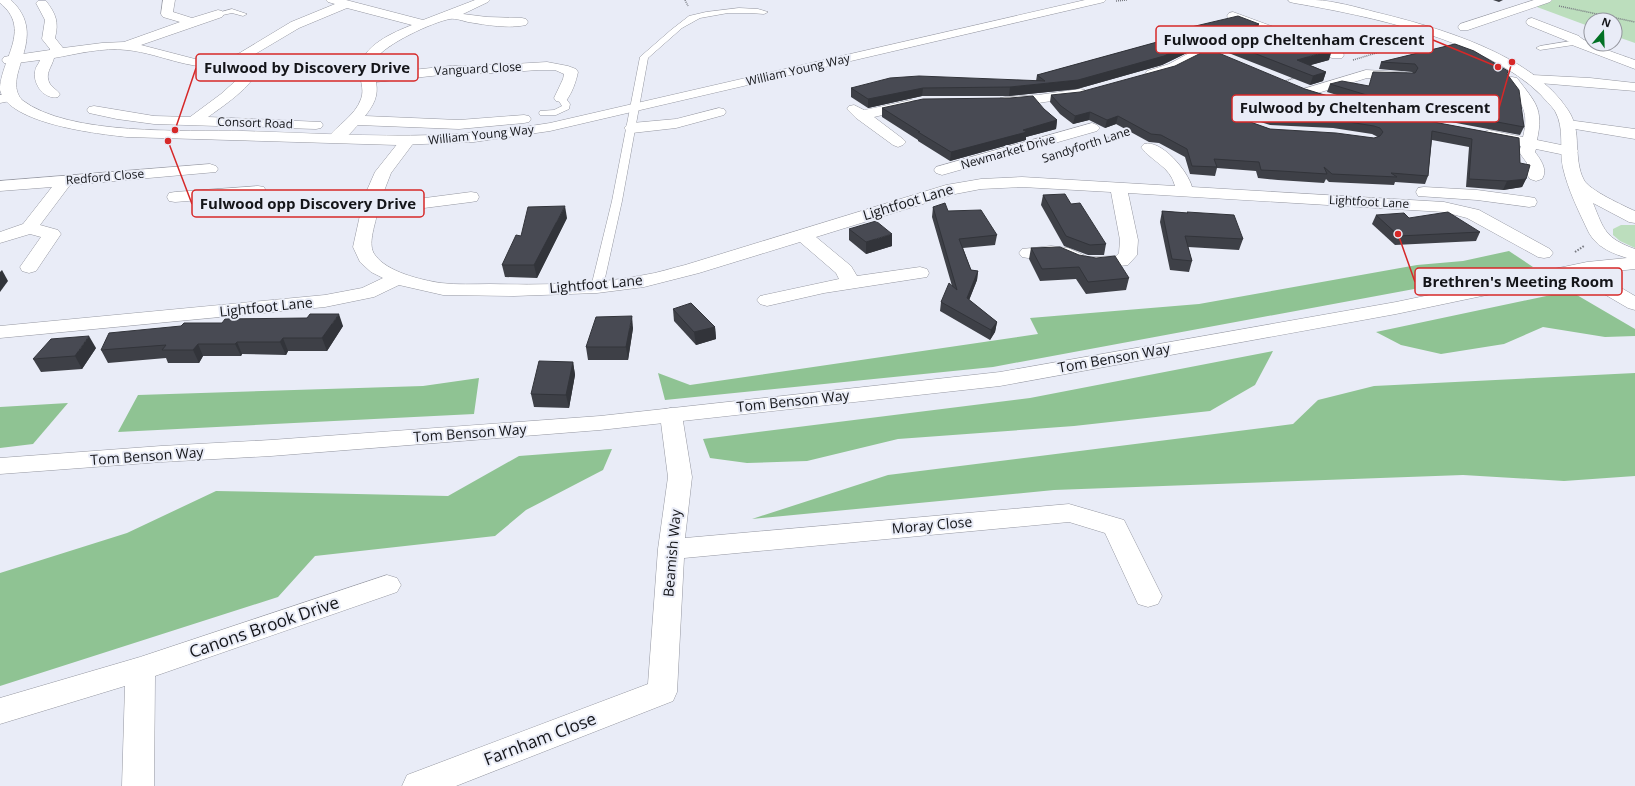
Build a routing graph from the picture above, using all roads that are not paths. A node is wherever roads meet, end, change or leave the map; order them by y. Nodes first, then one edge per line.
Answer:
1 (170, 0) edge
2 (331, 0) edge
3 (484, 0) edge
4 (1100, 0) edge
5 (1294, 0) edge
6 (1542, 1) edge
7 (42, 2) dead end
8 (5, 4) edge
9 (346, 4) junction
10 (764, 12) dead end
11 (218, 14) joint
12 (243, 14) dead end
13 (453, 15) junction
14 (1234, 16) edge
15 (192, 22) junction
16 (522, 22) dead end
17 (1532, 22) dead end
18 (423, 24) junction
19 (1464, 26) dead end
20 (1278, 32) junction
21 (1577, 42) junction
22 (126, 46) junction
23 (1540, 48) dead end
24 (1630, 48) dead end
25 (1208, 51) junction
26 (1605, 53) junction
27 (52, 54) junction
28 (1342, 58) road end
29 (1228, 59) edge
30 (9, 60) junction
31 (235, 60) junction
32 (578, 64) dead end
33 (1635, 65) edge
34 (564, 68) junction
35 (1406, 76) edge
36 (1140, 77) edge
37 (367, 79) junction
38 (1532, 79) junction
39 (1512, 80) edge
40 (1635, 87) edge
41 (1091, 90) edge
42 (53, 94) dead end
43 (5, 98) edge
44 (562, 98) joint
45 (1038, 99) junction
46 (1328, 99) edge
47 (922, 102) edge
48 (991, 102) edge
49 (636, 108) junction
50 (94, 110) dead end
51 (719, 112) dead end
52 (1047, 112) edge
53 (543, 113) dead end
54 (524, 119) dead end
55 (353, 120) junction
56 (194, 121) junction
57 (1568, 124) junction
58 (316, 125) dead end
59 (632, 128) junction
60 (1092, 128) dead end
61 (1475, 132) edge
62 (1635, 134) edge
63 (335, 139) junction
64 (407, 141) junction
65 (898, 142) dead end
66 (1530, 142) junction
67 (1149, 147) dead end
68 (1570, 151) junction
69 (942, 170) dead end
70 (1536, 176) dead end
71 (65, 181) junction
72 (1578, 185) junction
73 (0, 186) edge
74 (1118, 187) junction
75 (258, 191) dead end
76 (1184, 191) junction
77 (195, 196) junction
78 (175, 197) dead end
79 (471, 197) dead end
80 (1529, 202) dead end
81 (1399, 204) junction
82 (370, 210) junction
83 (1635, 218) edge
84 (29, 228) junction
85 (802, 234) junction
86 (0, 238) edge
87 (1595, 238) junction
88 (1028, 253) dead end
89 (1544, 253) dead end
90 (1635, 255) edge
91 (1635, 263) edge
92 (1579, 264) junction
93 (29, 267) dead end
94 (920, 273) dead end
95 (398, 278) junction
96 (850, 282) junction
97 (1599, 283) dead end
98 (597, 287) junction
99 (767, 300) dead end
100 (1635, 304) edge
101 (0, 332) edge
102 (671, 415) junction
103 (0, 466) edge
104 (671, 549) junction
105 (387, 585) dead end
106 (1148, 596) dead end
107 (140, 669) junction
108 (662, 692) joint
109 (0, 711) edge
110 (138, 786) edge
111 (418, 786) edge

1 - 15 street
2 - 9 street
3 - 13 street
4 - 49 street, William Young Way
5 - 38 street
6 - 19 street
7 - 27 street
8 - 30 street, William Young Way
9 - 18 street
9 - 31 street
10 - 49 lane
11 - 12 lane
11 - 15 street
13 - 16 street
13 - 18 street
14 - 20 street
15 - 22 street
17 - 21 street
18 - 37 street
20 - 25 street
20 - 28 street
21 - 23 lane
21 - 26 street
22 - 27 street
22 - 31 street
24 - 26 street
25 - 29 street
25 - 36 street
26 - 33 street
27 - 30 street
27 - 42 street
30 - 43 street, William Young Way
31 - 56 street, Consort Road
32 - 34 street, Vanguard Close
34 - 37 street, Vanguard Close
34 - 44 street
35 - 46 street
37 - 55 street
38 - 40 street
38 - 57 street
39 - 66 street
41 - 45 street
43 - 63 street, William Young Way
44 - 53 lane
45 - 48 street
45 - 52 street, Newmarket Drive
47 - 65 street
49 - 59 lane
49 - 64 street, William Young Way
50 - 56 street, Consort Road
51 - 59 street
54 - 55 street
55 - 63 street
56 - 58 street, Consort Road
57 - 62 street
57 - 68 street
59 - 98 lane
60 - 69 street, Newmarket Drive
61 - 66 street
63 - 64 street, William Young Way
64 - 82 street
66 - 68 street
66 - 70 street
67 - 76 street
68 - 72 street
71 - 73 street, Redford Close
71 - 77 street, Redford Close
71 - 84 street
72 - 83 street
72 - 87 street
74 - 76 street, Lightfoot Lane
74 - 85 street, Lightfoot Lane
74 - 88 street
75 - 77 street
76 - 81 street, Lightfoot Lane
77 - 78 street
79 - 82 street
80 - 81 street
81 - 89 street, Lightfoot Lane
82 - 95 street
83 - 87 street
84 - 86 street
84 - 93 street
85 - 96 street
85 - 98 street, Lightfoot Lane
87 - 90 street
87 - 92 street
91 - 92 street
92 - 102 street, Tom Benson Way
94 - 96 street
95 - 98 street, Lightfoot Lane
95 - 101 street, Lightfoot Lane
96 - 99 street
97 - 100 street
102 - 103 street, Tom Benson Way
102 - 104 street, Beamish Way
104 - 106 street, Moray Close
104 - 108 street, Beamish Way
105 - 107 street, Canons Brook Drive
107 - 109 street, Canons Brook Drive
107 - 110 street
108 - 111 street, Farnham Close

